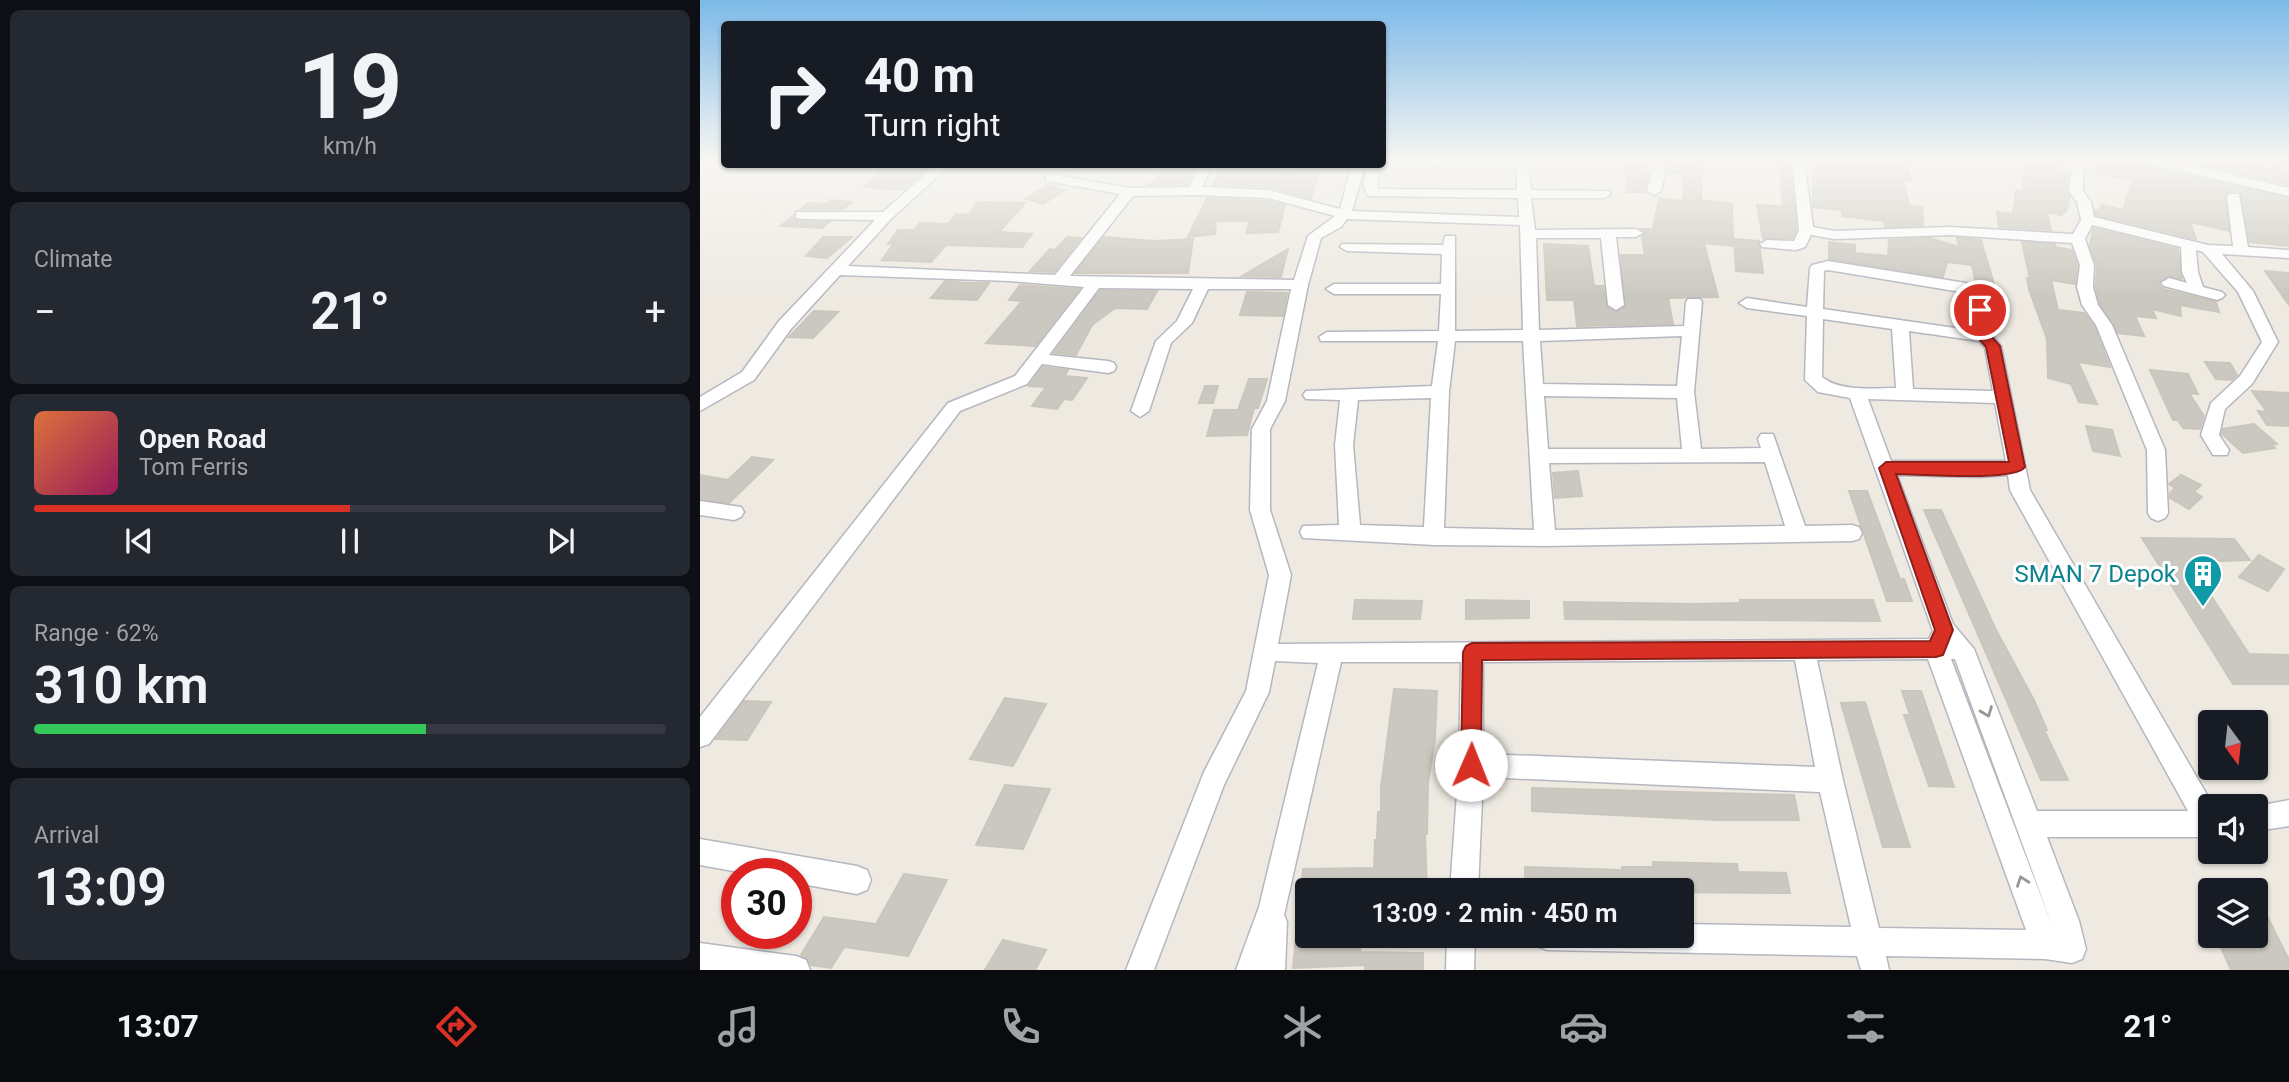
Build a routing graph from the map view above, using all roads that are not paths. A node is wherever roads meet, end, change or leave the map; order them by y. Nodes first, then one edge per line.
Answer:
1 (897, 206) edge
2 (1118, 206) edge
3 (1314, 206) edge
4 (1348, 206) edge
5 (1524, 206) edge
6 (1803, 206) edge
7 (2085, 206) edge
8 (2235, 206) edge
9 (801, 215) dead end
10 (1346, 215) junction
11 (886, 216) junction
12 (2088, 220) junction
13 (1527, 228) junction
14 (1806, 230) junction
15 (1608, 233) junction
16 (1636, 233) dead end
17 (2078, 239) junction
18 (1767, 244) dead end
19 (2188, 244) junction
20 (1348, 247) dead end
21 (2208, 248) junction
22 (2241, 251) junction
23 (2289, 254) edge
24 (837, 270) junction
25 (1060, 279) junction
26 (1095, 283) junction
27 (2169, 283) dead end
28 (1195, 285) junction
29 (1300, 285) junction
30 (1334, 289) dead end
31 (1447, 289) junction
32 (2197, 290) junction
33 (2217, 295) dead end
34 (1694, 302) dead end
35 (1747, 303) dead end
36 (1616, 305) dead end
37 (1815, 311) junction
38 (1176, 319) dead end
39 (1900, 325) junction
40 (1691, 331) junction
41 (1531, 336) junction
42 (1327, 337) dead end
43 (1447, 337) junction
44 (1984, 337) junction
45 (1039, 357) junction
46 (1108, 367) dead end
47 (1535, 390) junction
48 (1440, 392) junction
49 (1685, 392) junction
50 (1857, 393) junction
51 (1905, 393) junction
52 (1350, 394) junction
53 (1312, 395) dead end
54 (2001, 397) junction
55 (700, 405) edge
56 (1140, 411) dead end
57 (2220, 450) dead end
58 (1692, 453) junction
59 (1539, 456) junction
60 (2017, 467) junction
61 (1886, 468) junction
62 (700, 508) edge
63 (734, 512) dead end
64 (2158, 513) dead end
65 (1310, 532) dead end
66 (1350, 532) junction
67 (1852, 533) dead end
68 (1798, 535) junction
69 (1434, 537) junction
70 (1545, 537) junction
71 (1940, 639) junction
72 (1804, 650) junction
73 (1332, 652) junction
74 (1472, 652) junction
75 (1282, 653) dead end
76 (700, 736) edge
77 (1471, 765) junction
78 (1830, 780) junction
79 (2198, 803) edge
80 (2289, 813) edge
81 (2268, 816) edge
82 (2030, 824) junction
83 (2198, 824) edge
84 (700, 852) edge
85 (1465, 878) edge
86 (857, 880) dead end
87 (1273, 907) junction
88 (1694, 939) edge
89 (1869, 942) junction
90 (2059, 947) junction
91 (1461, 948) edge
92 (700, 957) edge
93 (796, 970) edge
94 (1140, 970) edge
95 (1250, 970) edge
96 (1271, 970) edge
97 (1460, 970) edge
98 (1875, 970) edge

1 - 11 street
2 - 25 street
3 - 10 street
4 - 10 street
5 - 13 street
6 - 14 street
7 - 12 street
8 - 22 street
9 - 11 street
10 - 13 street
10 - 29 street
11 - 24 street
12 - 17 street
12 - 19 street
13 - 15 street
13 - 41 street
14 - 17 street
14 - 18 street
15 - 16 street
15 - 36 street
17 - 64 street
19 - 21 street
19 - 32 street
20 - 31 street
21 - 22 street
21 - 57 street
22 - 23 street
24 - 25 street
24 - 55 street
25 - 26 street
26 - 28 street
26 - 45 street
27 - 32 street
28 - 29 street
28 - 38 street
28 - 56 street
29 - 94 street
30 - 31 street
31 - 43 street
32 - 33 street
34 - 40 street
35 - 37 street
37 - 39 street
37 - 44 street
37 - 50 street
39 - 44 street
39 - 51 street
40 - 41 street
40 - 49 street
41 - 43 street
41 - 47 street
42 - 43 street
43 - 48 street
44 - 54 street
45 - 46 street
45 - 76 street
47 - 49 street
47 - 59 street
48 - 52 street
48 - 69 street
49 - 58 street
50 - 51 street
50 - 61 street
51 - 54 street
52 - 53 street
52 - 66 street
54 - 60 street
58 - 59 street
58 - 68 street
59 - 70 street
60 - 61 street
60 - 79 street
61 - 71 street
62 - 63 street
65 - 66 street
66 - 69 street
67 - 68 street
68 - 70 street
69 - 70 street
71 - 72 street
71 -> 82 street
90 -> 71 street
72 - 74 street
72 - 78 street
73 - 74 street
73 - 75 street
73 - 87 street
74 - 77 street
77 - 78 street
77 - 85 street
78 - 89 street
80 - 81 street
82 - 83 street
82 - 90 street
84 - 86 street
87 - 95 street
87 - 96 street
88 - 89 street
89 - 90 street
89 - 98 street
91 - 97 street
92 - 93 street

